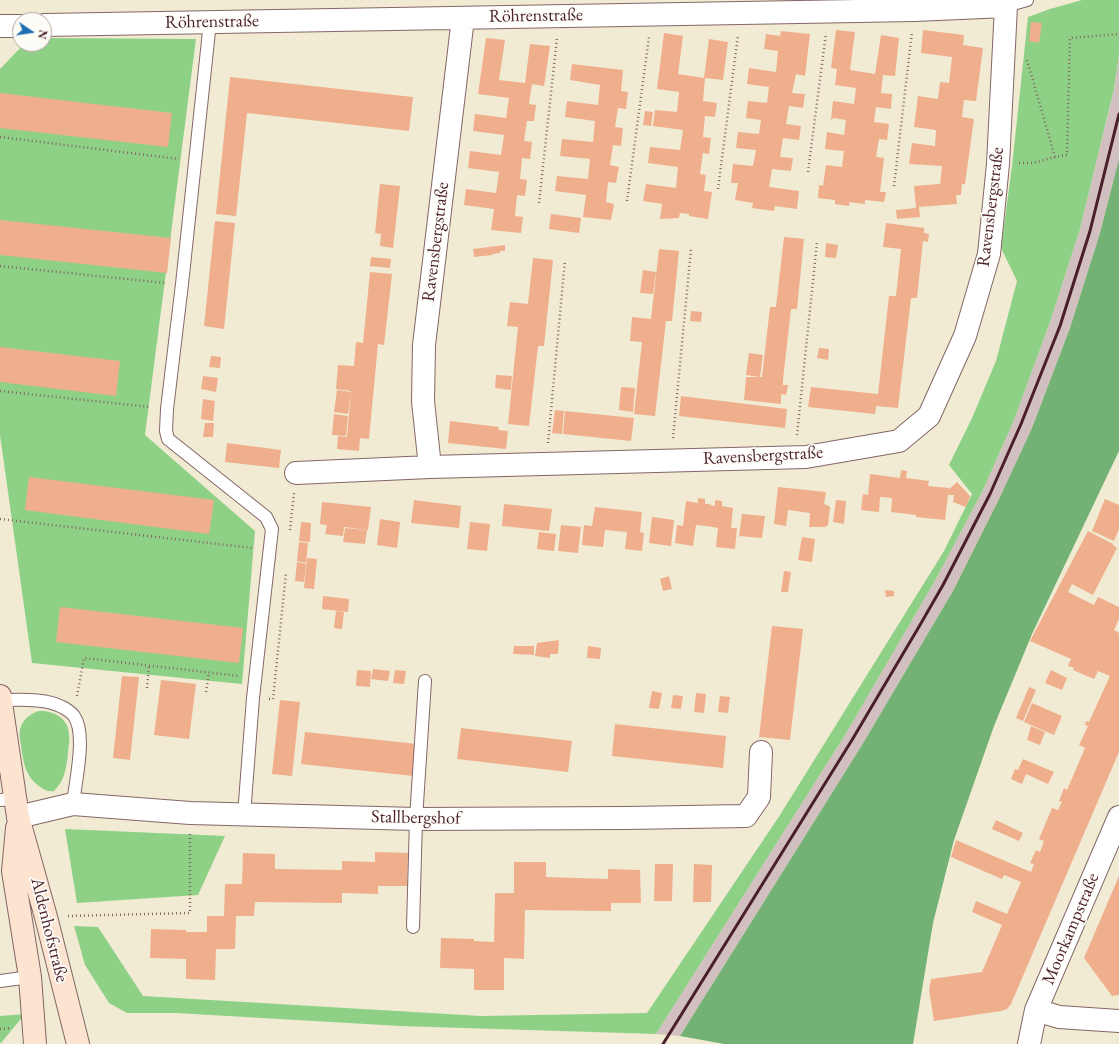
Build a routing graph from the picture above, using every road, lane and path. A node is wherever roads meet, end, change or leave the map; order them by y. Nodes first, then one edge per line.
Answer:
1 (1027, 0) edge
2 (1006, 6) junction
3 (915, 10) junction
4 (829, 11) junction
5 (740, 13) junction
6 (652, 14) junction
7 (560, 16) junction
8 (463, 18) junction
9 (210, 22) junction
10 (52, 25) edge
11 (0, 26) edge
12 (12, 26) edge
13 (1119, 34) edge
14 (1026, 60) dead end
15 (0, 137) edge
16 (1055, 157) junction
17 (195, 161) junction
18 (1034, 163) dead end
19 (808, 172) dead end
20 (894, 186) dead end
21 (718, 189) dead end
22 (627, 201) dead end
23 (539, 203) dead end
24 (817, 242) dead end
25 (691, 249) dead end
26 (565, 260) dead end
27 (0, 266) edge
28 (182, 284) junction
29 (0, 391) edge
30 (167, 409) junction
31 (794, 458) junction
32 (671, 461) junction
33 (546, 464) junction
34 (430, 467) junction
35 (296, 472) dead end
36 (0, 519) edge
37 (269, 550) junction
38 (149, 666) junction
39 (277, 668) dead end
40 (209, 672) junction
41 (255, 678) junction
42 (425, 681) dead end
43 (147, 688) dead end
44 (206, 692) dead end
45 (0, 698) edge
46 (273, 699) dead end
47 (74, 716) junction
48 (761, 752) dead end
49 (73, 804) junction
50 (11, 805) edge
51 (190, 813) junction
52 (244, 815) junction
53 (1119, 816) edge
54 (416, 819) junction
55 (46, 917) junction
56 (413, 927) dead end
57 (30, 977) junction
58 (0, 981) edge
59 (1036, 1010) junction
60 (1119, 1020) edge
61 (35, 1044) edge
62 (78, 1044) edge
63 (1029, 1044) edge

1 - 2 lane, Röhrenstraße
2 - 3 street, Röhrenstraße
2 - 31 street, Ravensbergstraße
3 - 4 street, Röhrenstraße
3 - 20 path
4 - 5 street, Röhrenstraße
4 - 19 path
5 - 6 street, Röhrenstraße
5 - 21 path
6 - 7 street, Röhrenstraße
6 - 22 path
7 - 8 street, Röhrenstraße
7 - 23 path
8 - 9 street, Röhrenstraße
8 - 34 street, Ravensbergstraße
9 - 10 street, Röhrenstraße
9 - 17 lane
11 - 12 street
13 - 16 path
14 - 16 path
15 - 17 path
16 - 18 path
17 - 28 lane
24 - 31 path
25 - 32 path
26 - 33 path
27 - 28 path
28 - 30 lane
29 - 30 path
30 - 37 lane
31 - 32 street, Ravensbergstraße
32 - 33 street, Ravensbergstraße
33 - 34 street, Ravensbergstraße
34 - 35 street, Ravensbergstraße
36 - 37 path
37 - 41 lane
38 - 40 path
38 - 43 path
38 - 47 path
39 - 46 path
40 - 41 path
40 - 44 path
41 - 52 lane
42 - 54 lane
45 - 47 lane
45 - 50 street, Aldenhofstraße
47 - 49 lane
48 - 54 street, Stallbergshof
49 - 50 street, Stallbergshof
49 - 51 street, Stallbergshof
50 - 55 street, Aldenhofstraße
50 - 57 street, Aldenhofstraße
51 - 52 street, Stallbergshof
51 - 55 path
52 - 54 street, Stallbergshof
53 - 59 street, Moorkampstraße
54 - 56 lane
55 - 62 street, Aldenhofstraße
57 - 58 lane
57 - 61 street, Aldenhofstraße
59 - 60 street
59 - 63 street, Moorkampstraße

